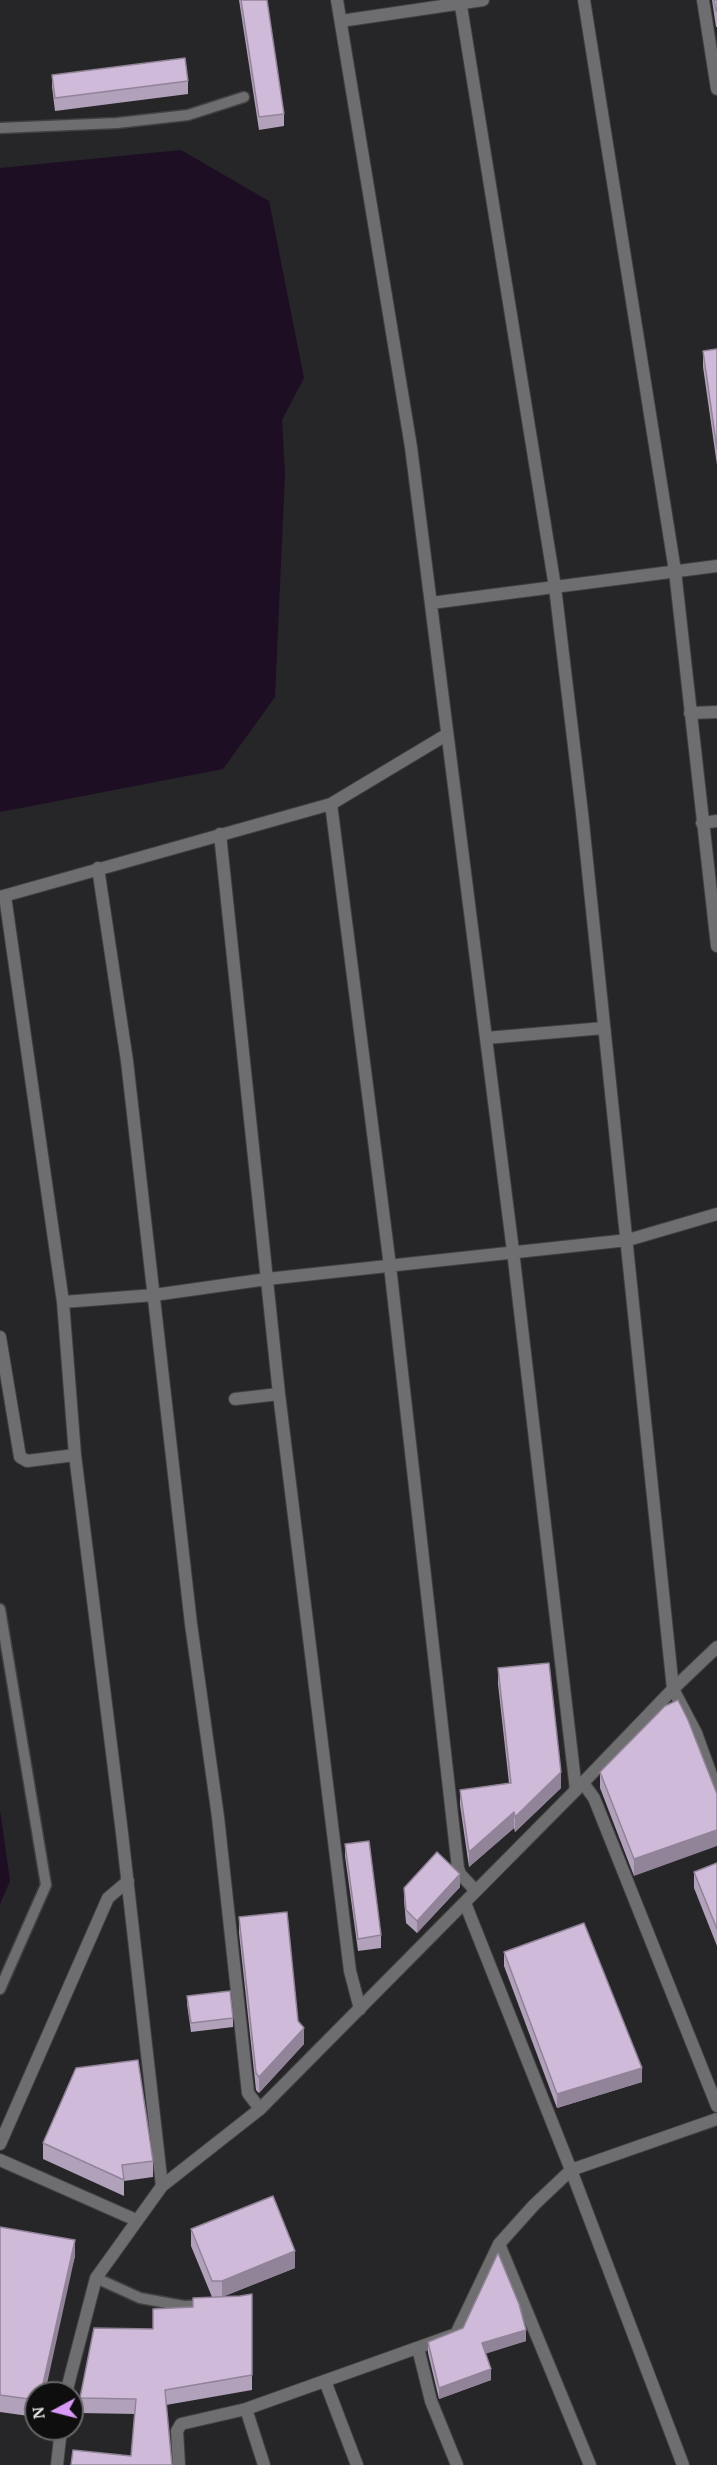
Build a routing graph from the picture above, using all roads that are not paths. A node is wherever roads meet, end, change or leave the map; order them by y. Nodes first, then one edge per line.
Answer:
1 (337, 0) edge
2 (483, 0) edge
3 (584, 0) edge
4 (703, 0) edge
5 (460, 2) edge
6 (340, 21) junction
7 (717, 88) edge
8 (244, 97) dead end
9 (0, 128) edge
10 (717, 566) edge
11 (675, 571) junction
12 (555, 587) junction
13 (431, 603) junction
14 (717, 712) edge
15 (690, 713) junction
16 (446, 735) junction
17 (331, 804) junction
18 (717, 821) edge
19 (702, 823) junction
20 (220, 834) junction
21 (98, 868) junction
22 (2, 897) edge
23 (717, 946) edge
24 (604, 1028) junction
25 (486, 1038) junction
26 (717, 1214) edge
27 (628, 1240) junction
28 (513, 1251) junction
29 (390, 1266) junction
30 (267, 1279) junction
31 (154, 1295) junction
32 (63, 1302) junction
33 (0, 1337) edge
34 (279, 1394) junction
35 (236, 1399) dead end
36 (75, 1455) junction
37 (0, 1609) edge
38 (717, 1647) edge
39 (673, 1689) junction
40 (580, 1787) junction
41 (717, 1791) edge
42 (128, 1881) junction
43 (476, 1891) junction
44 (465, 1903) junction
45 (0, 1989) edge
46 (360, 2009) junction
47 (717, 2106) edge
48 (260, 2109) junction
49 (717, 2119) edge
50 (0, 2144) edge
51 (0, 2160) edge
52 (571, 2170) junction
53 (162, 2186) junction
54 (136, 2220) junction
55 (499, 2244) junction
56 (96, 2278) junction
57 (218, 2305) edge
58 (418, 2348) junction
59 (69, 2381) edge
60 (325, 2381) junction
61 (246, 2409) junction
62 (60, 2441) edge
63 (57, 2465) edge
64 (180, 2465) edge
65 (264, 2465) edge
66 (357, 2465) edge
67 (457, 2465) edge
68 (590, 2465) edge
69 (683, 2465) edge

1 - 6 street
2 - 5 street
3 - 11 street
4 - 7 street
5 - 6 street
5 - 12 street
6 - 13 street
8 - 9 lane
10 - 11 street
11 - 12 street
11 - 15 street
12 - 13 street
12 - 24 street
13 - 16 street
14 - 15 street
15 - 19 street
16 - 17 street
16 - 25 street
17 - 20 street
17 - 29 street
18 - 19 street
19 - 23 street
20 - 21 street
20 - 30 street
21 - 22 street
21 - 31 street
22 - 32 street
24 - 25 street
24 - 27 street
25 - 28 street
26 - 27 street
27 - 28 street
27 - 39 street
28 - 29 street
28 - 40 street
29 - 30 street
29 - 43 street
30 - 31 street
30 - 34 street
31 - 32 street
31 - 48 street
32 - 36 street
33 - 36 street
34 - 35 street
34 - 46 street
36 - 42 street
37 - 45 lane
38 - 39 street
39 - 40 street
39 - 41 street
40 - 43 street
40 - 47 street
42 - 50 street
42 - 53 street
43 - 44 street
44 - 46 street
44 - 52 street
46 - 48 street
48 - 53 street
49 - 52 street
51 - 54 street
52 - 55 street
52 - 69 street
53 - 54 street
54 - 56 street
55 - 58 street
55 - 68 street
56 - 57 lane
56 - 59 street
58 - 60 street
58 - 67 street
60 - 61 street
60 - 66 street
61 - 64 street
61 - 65 street
62 - 63 street

